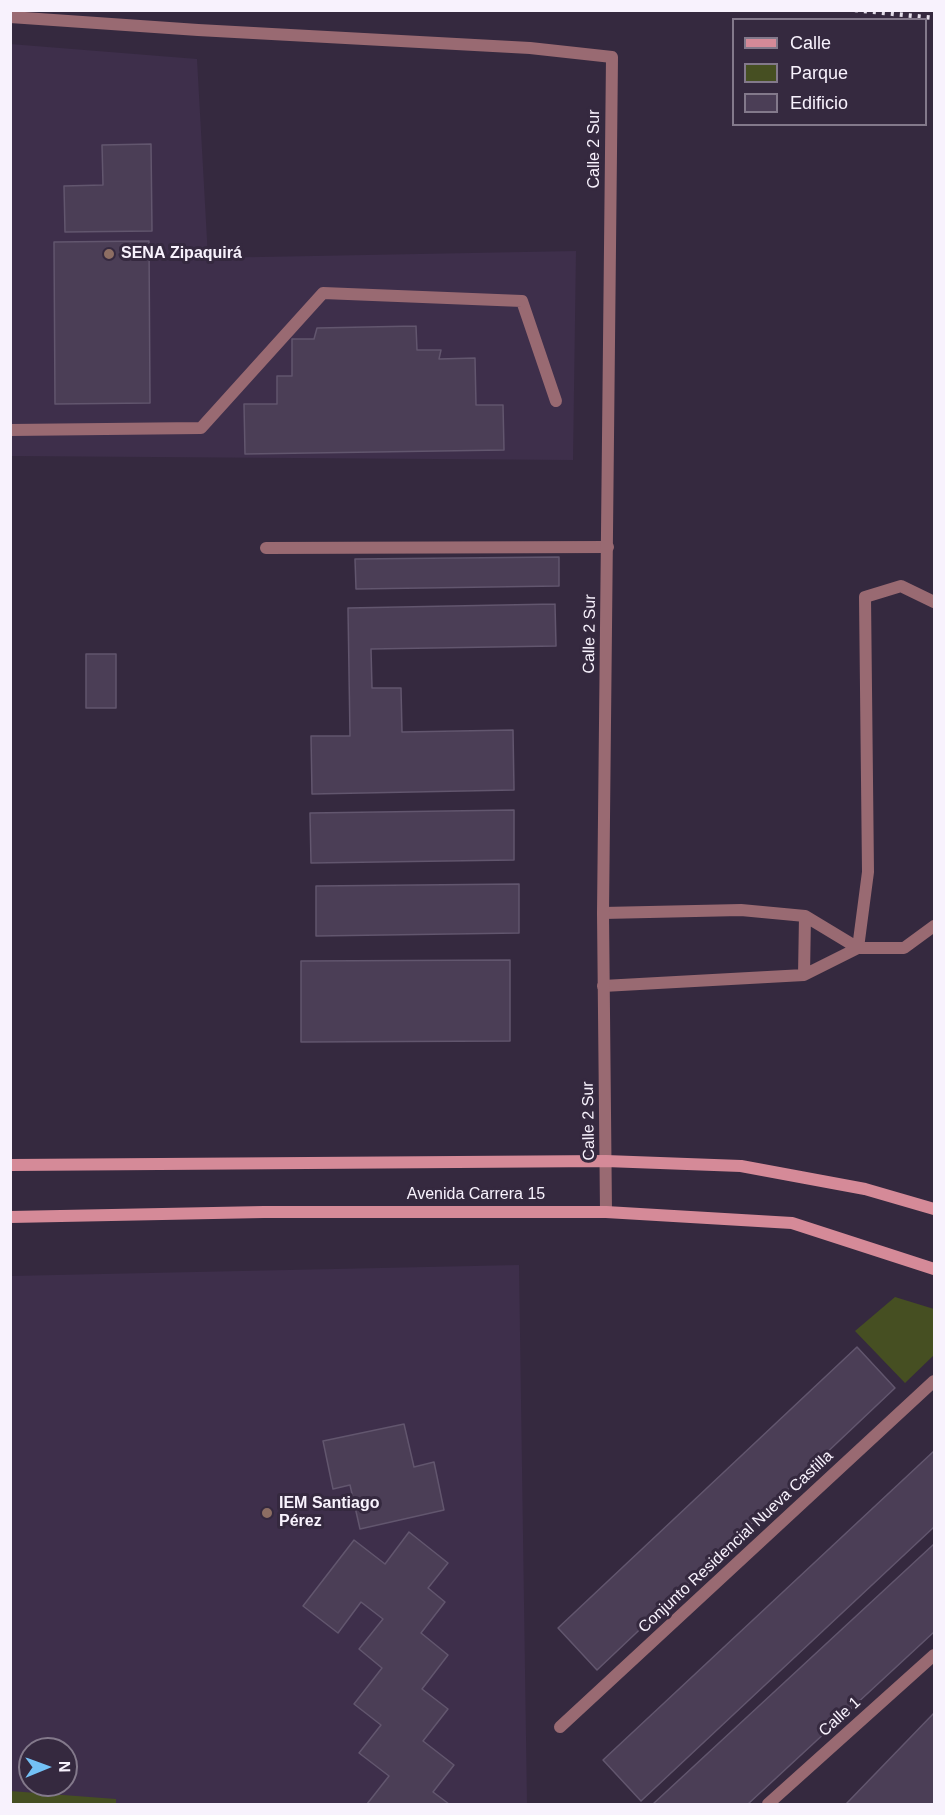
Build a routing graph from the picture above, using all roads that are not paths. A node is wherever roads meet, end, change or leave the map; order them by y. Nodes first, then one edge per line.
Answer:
1 (10, 17) edge
2 (556, 401) dead end
3 (10, 430) edge
4 (608, 547) junction
5 (266, 548) dead end
6 (934, 602) edge
7 (603, 913) junction
8 (805, 916) junction
9 (934, 926) edge
10 (858, 948) junction
11 (804, 975) junction
12 (603, 986) junction
13 (606, 1161) junction
14 (10, 1165) edge
15 (934, 1209) edge
16 (606, 1212) junction
17 (10, 1217) edge
18 (934, 1269) edge
19 (934, 1381) edge
20 (934, 1654) edge
21 (560, 1727) dead end
22 (768, 1804) edge

1 - 4 street, Calle 2 Sur
2 - 3 street
4 - 5 street
4 - 7 street, Calle 2 Sur
6 - 10 street
7 - 8 street
7 - 12 street, Calle 2 Sur
8 - 10 street
8 - 11 street
9 - 10 street
10 - 11 street
11 - 12 street
12 - 13 street, Calle 2 Sur
13 - 14 main road, Avenida Carrera 15
13 - 15 main road, Avenida Carrera 15
13 - 16 street, Calle 2 Sur
16 - 17 main road, Avenida Carrera 15
16 - 18 main road, Avenida Carrera 15
19 - 21 street, Conjunto Residencial Nueva Castilla
20 - 22 street, Calle 1

